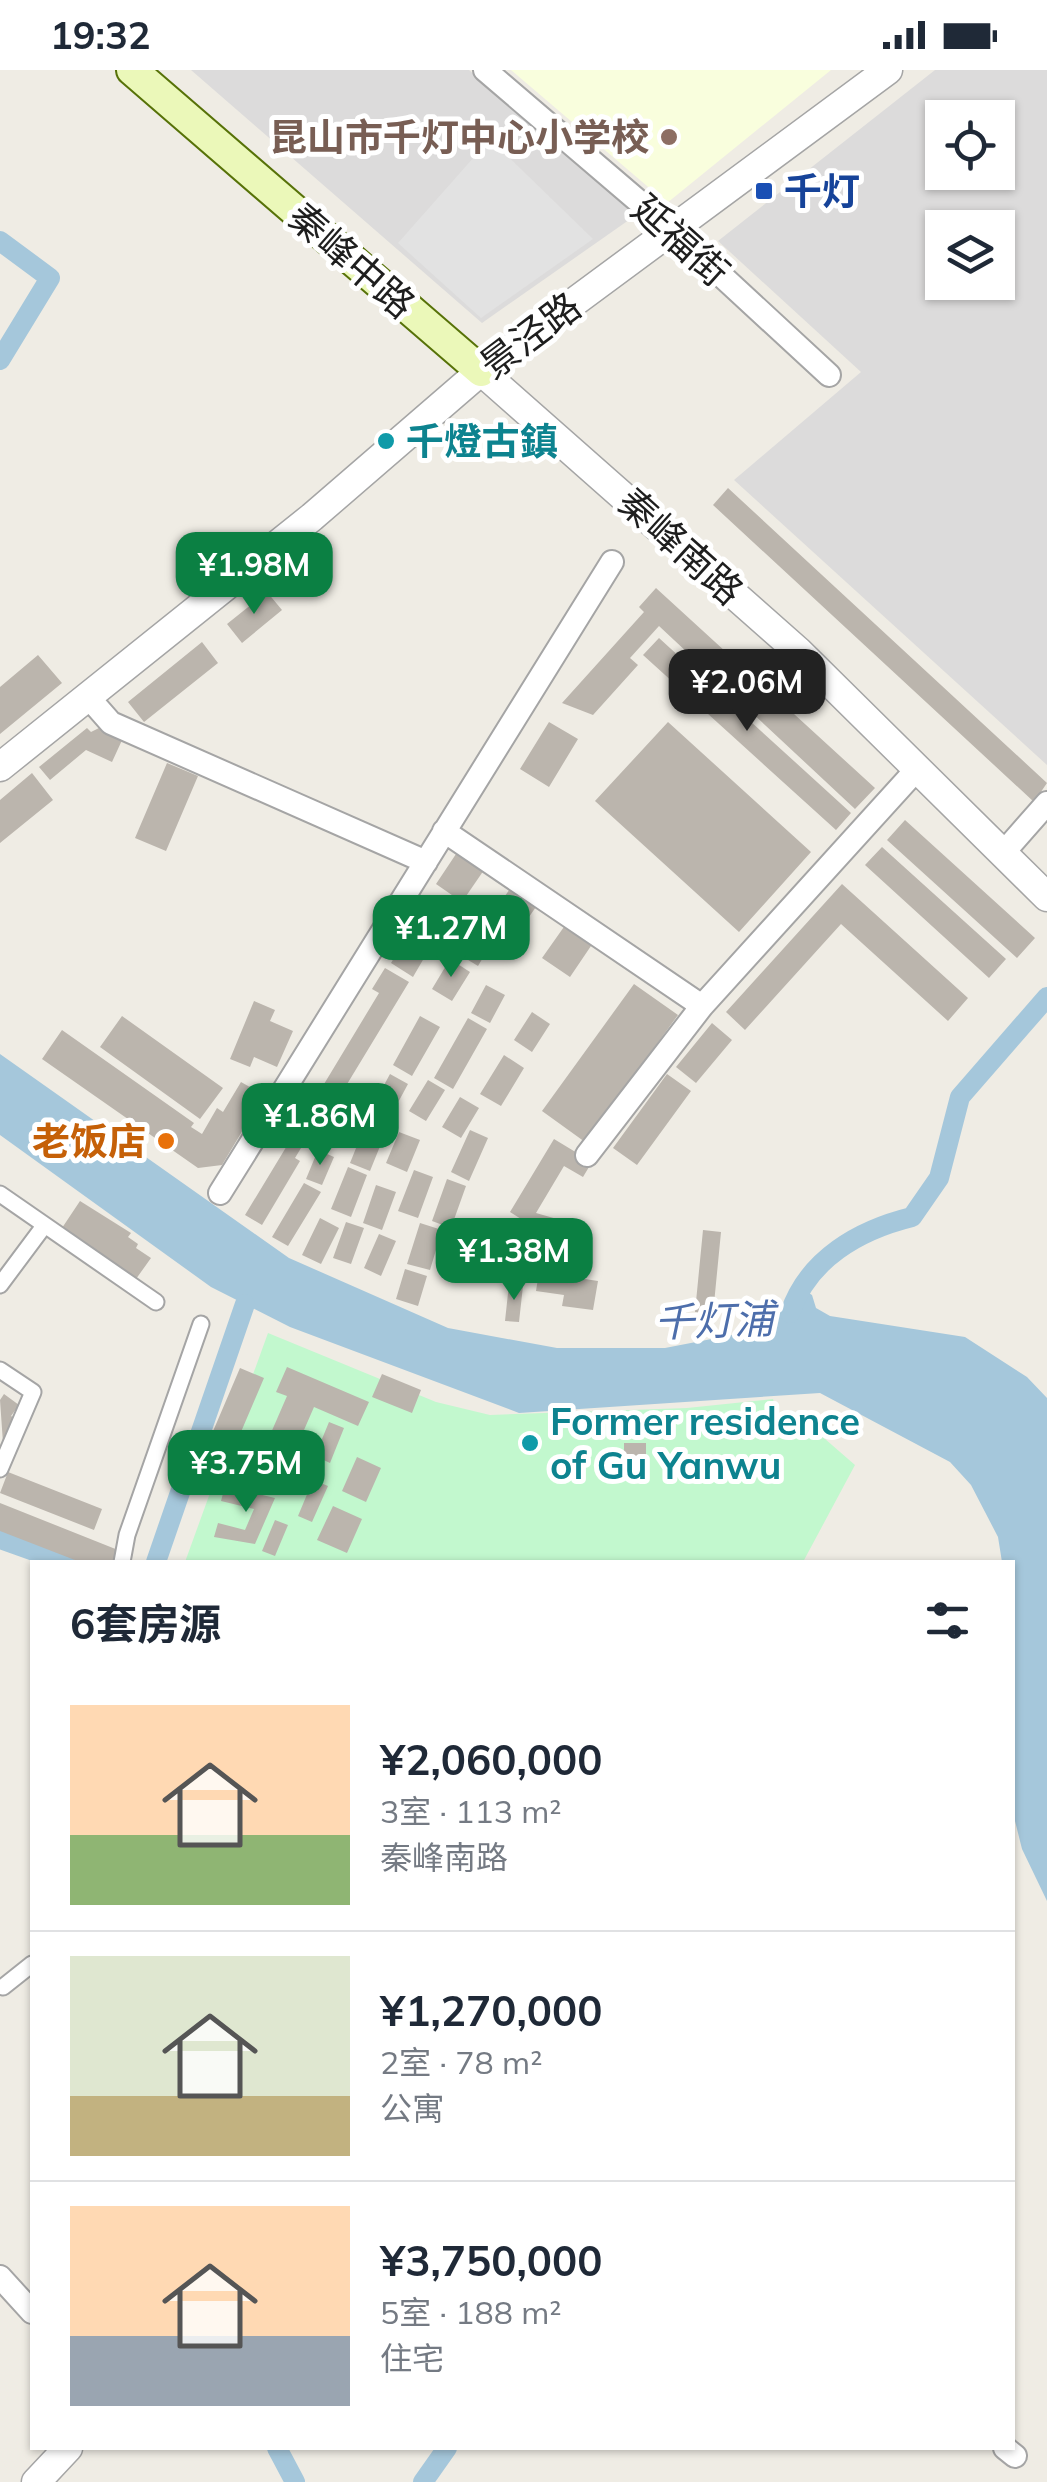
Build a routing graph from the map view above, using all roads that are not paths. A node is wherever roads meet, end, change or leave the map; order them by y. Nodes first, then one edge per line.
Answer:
1 (132, 70) edge
2 (485, 70) edge
3 (888, 70) edge
4 (671, 229) junction
5 (481, 371) junction
6 (829, 375) dead end
7 (612, 562) dead end
8 (88, 698) junction
9 (0, 767) edge
10 (917, 769) junction
11 (1047, 804) edge
12 (444, 831) junction
13 (1003, 853) junction
14 (426, 862) junction
15 (1047, 896) edge
16 (702, 1006) junction
17 (587, 1156) dead end
18 (220, 1192) dead end
19 (0, 1194) edge
20 (44, 1226) junction
21 (0, 1285) edge
22 (156, 1302) dead end
23 (201, 1324) dead end
24 (0, 1370) edge
25 (0, 1468) edge
26 (122, 1560) edge
27 (30, 1966) edge
28 (3, 1987) dead end
29 (0, 2277) edge
30 (30, 2310) edge
31 (66, 2450) edge
32 (36, 2482) edge

1 - 5 main road, 秦峰中路
2 - 4 street, 延福街
3 - 4 street, 景泾路
4 - 5 street, 景泾路
4 - 6 street, 延福街
5 - 8 street, 景泾路
5 - 10 street, 秦峰南路
7 - 12 street
8 - 9 street, 景泾路
8 - 14 street
10 - 13 street, 秦峰南路
10 - 16 street
11 - 13 street
12 - 14 street
12 - 16 street
13 - 15 street, 秦峰南路
14 - 18 street
16 - 17 street
19 - 20 street
20 - 21 street
20 - 22 street
23 - 26 street
24 - 25 street
27 - 28 street
29 - 30 street
31 - 32 street

